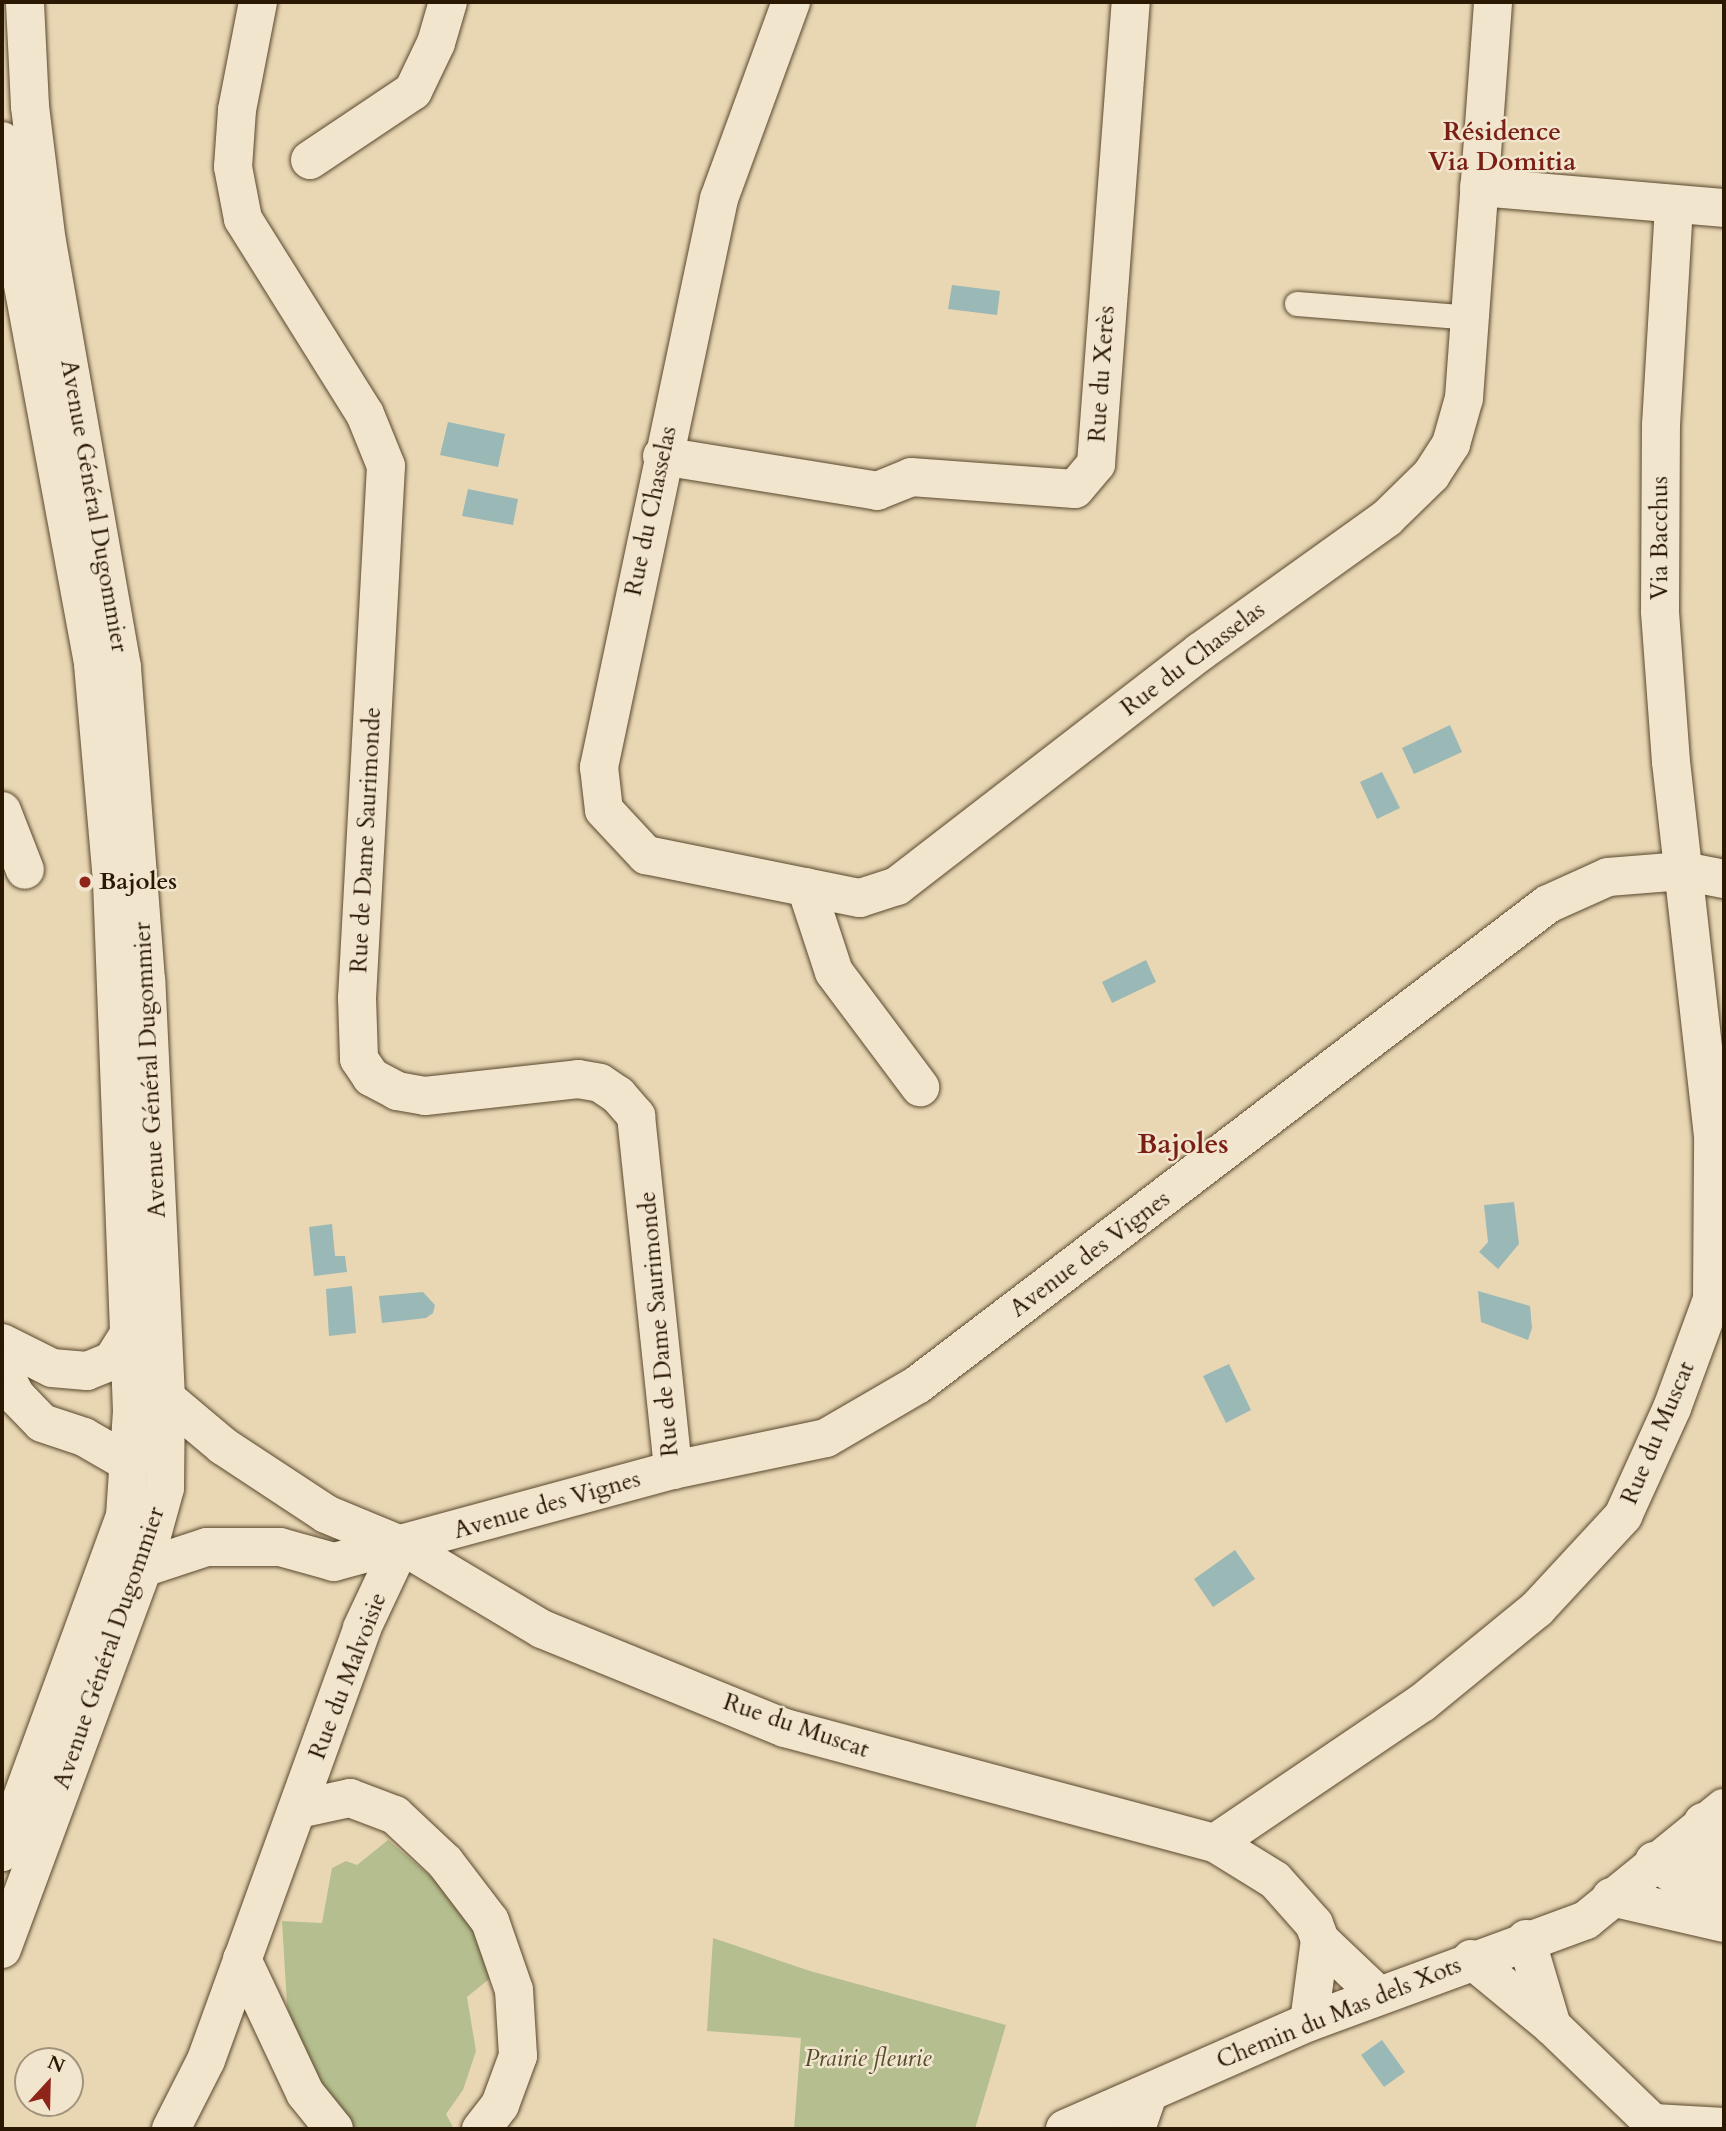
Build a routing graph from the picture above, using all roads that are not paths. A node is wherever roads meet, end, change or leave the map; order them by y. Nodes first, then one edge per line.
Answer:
1 (25, 2) edge
2 (257, 2) edge
3 (447, 2) edge
4 (791, 2) edge
5 (1131, 2) edge
6 (1493, 2) edge
7 (2, 141) edge
8 (310, 160) dead end
9 (1479, 187) junction
10 (1674, 204) junction
11 (1724, 208) edge
12 (1297, 304) dead end
13 (1472, 318) junction
14 (662, 456) junction
15 (2, 811) edge
16 (25, 870) dead end
17 (1683, 872) junction
18 (1724, 879) edge
19 (806, 887) junction
20 (920, 1087) dead end
21 (1718, 1300) edge
22 (131, 1330) junction
23 (2, 1343) edge
24 (2, 1368) edge
25 (166, 1398) junction
26 (131, 1464) junction
27 (673, 1469) junction
28 (401, 1545) junction
29 (143, 1568) junction
30 (299, 1810) junction
31 (1714, 1815) edge
32 (1215, 1843) junction
33 (2, 1852) edge
34 (1654, 1861) junction
35 (1611, 1897) junction
36 (1720, 1914) edge
37 (1320, 1940) junction
38 (1526, 1940) junction
39 (2, 1950) edge
40 (242, 1959) junction
41 (1471, 1959) junction
42 (1378, 1995) junction
43 (1309, 2022) junction
44 (1552, 2026) junction
45 (1148, 2094) junction
46 (1083, 2126) edge
47 (1656, 2126) edge
48 (1724, 2127) edge
49 (172, 2129) edge
50 (334, 2129) edge
51 (481, 2129) edge
52 (1136, 2129) edge

1 - 25 street, Avenue Général Dugommier
2 - 27 street, Rue de Dame Saurimonde
3 - 8 street
4 - 14 street, Rue du Chasselas
5 - 14 street, Rue du Xerès
6 - 9 street
7 - 22 street, Avenue Général Dugommier
9 - 10 street
9 - 13 street
10 - 11 street
10 - 17 street, Via Bacchus
12 - 13 lane
13 - 19 street, Rue du Chasselas
14 - 19 street, Rue du Chasselas
15 - 16 street
17 - 18 street, Avenue des Vignes
17 - 21 street, Rue du Muscat
17 - 27 street, Avenue des Vignes
19 - 20 street
21 - 32 street, Rue du Muscat
22 - 23 street
22 - 26 street, Avenue Général Dugommier
24 - 26 street
25 - 28 street
25 - 29 street, Avenue Général Dugommier
26 - 33 street, Avenue Général Dugommier
27 - 28 street, Avenue des Vignes
28 - 29 street, Avenue des Vignes
28 - 30 street, Rue du Malvoisie
28 - 32 street, Rue du Muscat
29 - 39 street, Avenue Général Dugommier
30 - 40 street, Rue du Malvoisie
30 - 51 street
31 - 34 street, Chemin du Mas dels Xots
31 - 36 street, Chemin du Mas dels Xots
32 - 37 street, Rue du Muscat
34 - 35 street, Chemin du Mas dels Xots
34 - 36 street
35 - 36 street
35 - 38 street, Chemin du Mas dels Xots
37 - 42 street, Rue du Muscat
37 - 43 street
38 - 41 street, Chemin du Mas dels Xots
38 - 44 street
40 - 49 street, Rue du Malvoisie
40 - 50 street
41 - 42 street, Chemin du Mas dels Xots
41 - 44 street
42 - 43 street, Chemin du Mas dels Xots
43 - 45 street, Chemin du Mas dels Xots
44 - 47 street
45 - 46 street, Chemin du Mas dels Xots
45 - 52 street
47 - 48 street

